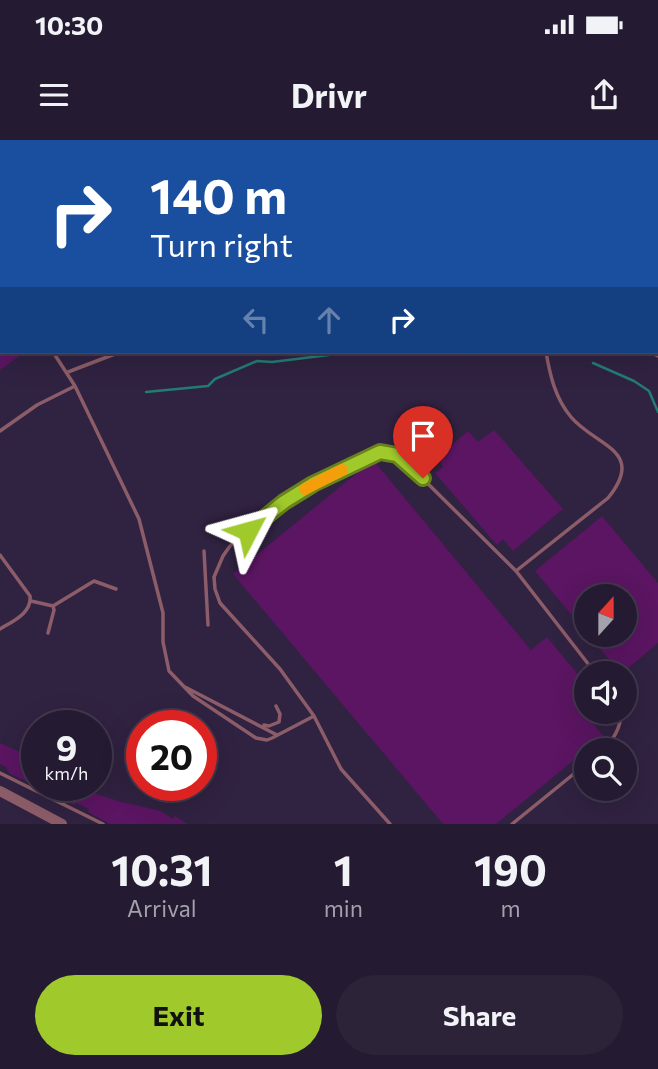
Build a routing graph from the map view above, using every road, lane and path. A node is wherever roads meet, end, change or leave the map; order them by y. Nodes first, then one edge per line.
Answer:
1 (55, 354) edge
2 (115, 354) edge
3 (546, 354) edge
4 (68, 372) junction
5 (75, 386) junction
6 (0, 431) edge
7 (204, 551) dead end
8 (0, 555) edge
9 (516, 571) junction
10 (116, 589) dead end
11 (31, 601) junction
12 (53, 606) junction
13 (208, 625) dead end
14 (0, 629) edge
15 (48, 633) dead end
16 (586, 661) edge
17 (180, 684) junction
18 (276, 706) dead end
19 (314, 716) junction
20 (261, 725) junction
21 (279, 735) junction
22 (0, 773) edge
23 (574, 774) edge
24 (0, 791) edge
25 (62, 824) edge
26 (103, 824) edge
27 (390, 824) edge
28 (512, 824) edge

1 - 4 lane
2 - 4 lane
3 - 9 lane
4 - 5 lane
5 - 6 lane
5 - 17 lane
7 - 13 lane
8 - 11 lane
9 - 16 lane
9 - 19 lane
10 - 12 lane
11 - 12 lane
11 - 14 lane
12 - 15 lane
17 - 20 lane
17 - 21 lane
18 - 20 lane
19 - 21 lane
19 - 27 lane
20 - 21 lane
22 - 26 lane
23 - 28 lane
24 - 25 street

